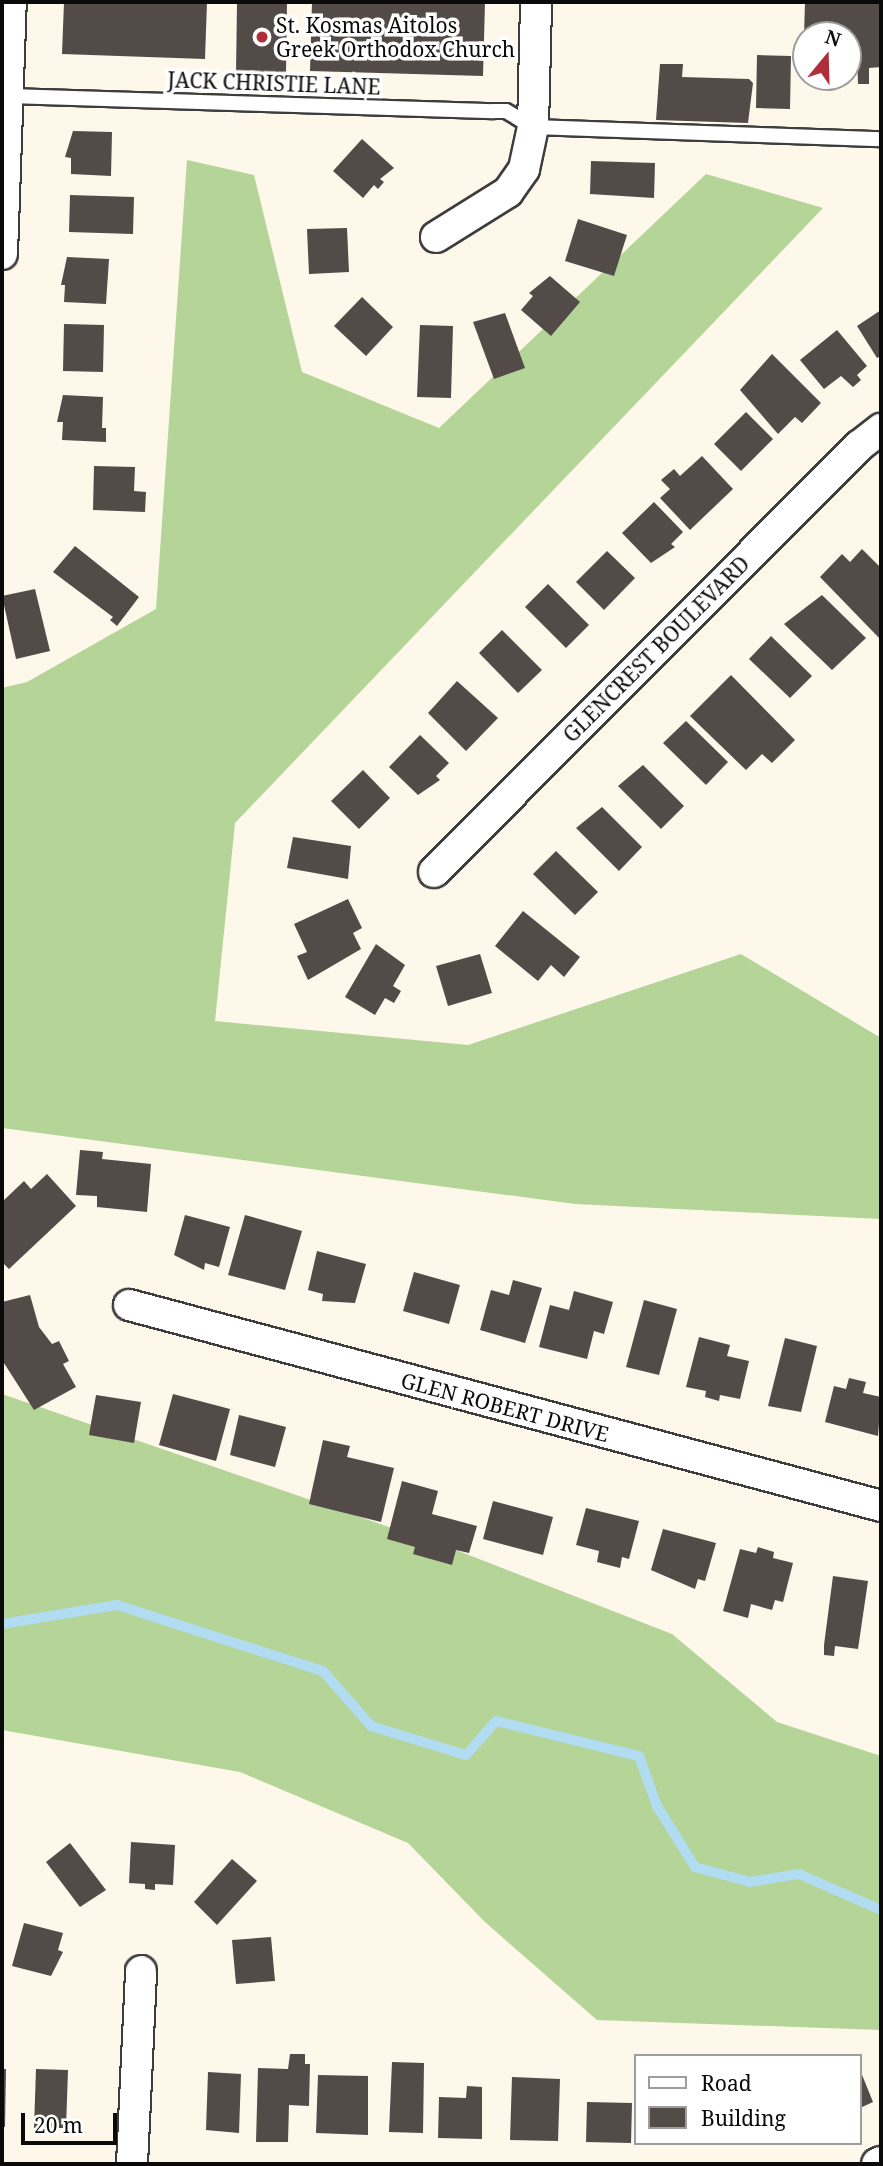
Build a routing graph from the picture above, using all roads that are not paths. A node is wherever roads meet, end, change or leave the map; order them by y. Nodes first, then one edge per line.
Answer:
1 (11, 2) edge
2 (536, 2) edge
3 (9, 96) junction
4 (533, 127) junction
5 (881, 139) edge
6 (436, 237) dead end
7 (2, 254) edge
8 (881, 429) edge
9 (434, 872) dead end
10 (130, 1304) dead end
11 (881, 1506) edge
12 (141, 1971) dead end
13 (132, 2164) edge

1 - 3 street
2 - 4 street
3 - 4 lane, JACK CHRISTIE LANE
3 - 7 street
4 - 5 lane
4 - 6 street
8 - 9 street, GLENCREST BOULEVARD
10 - 11 street, GLEN ROBERT DRIVE
12 - 13 street

